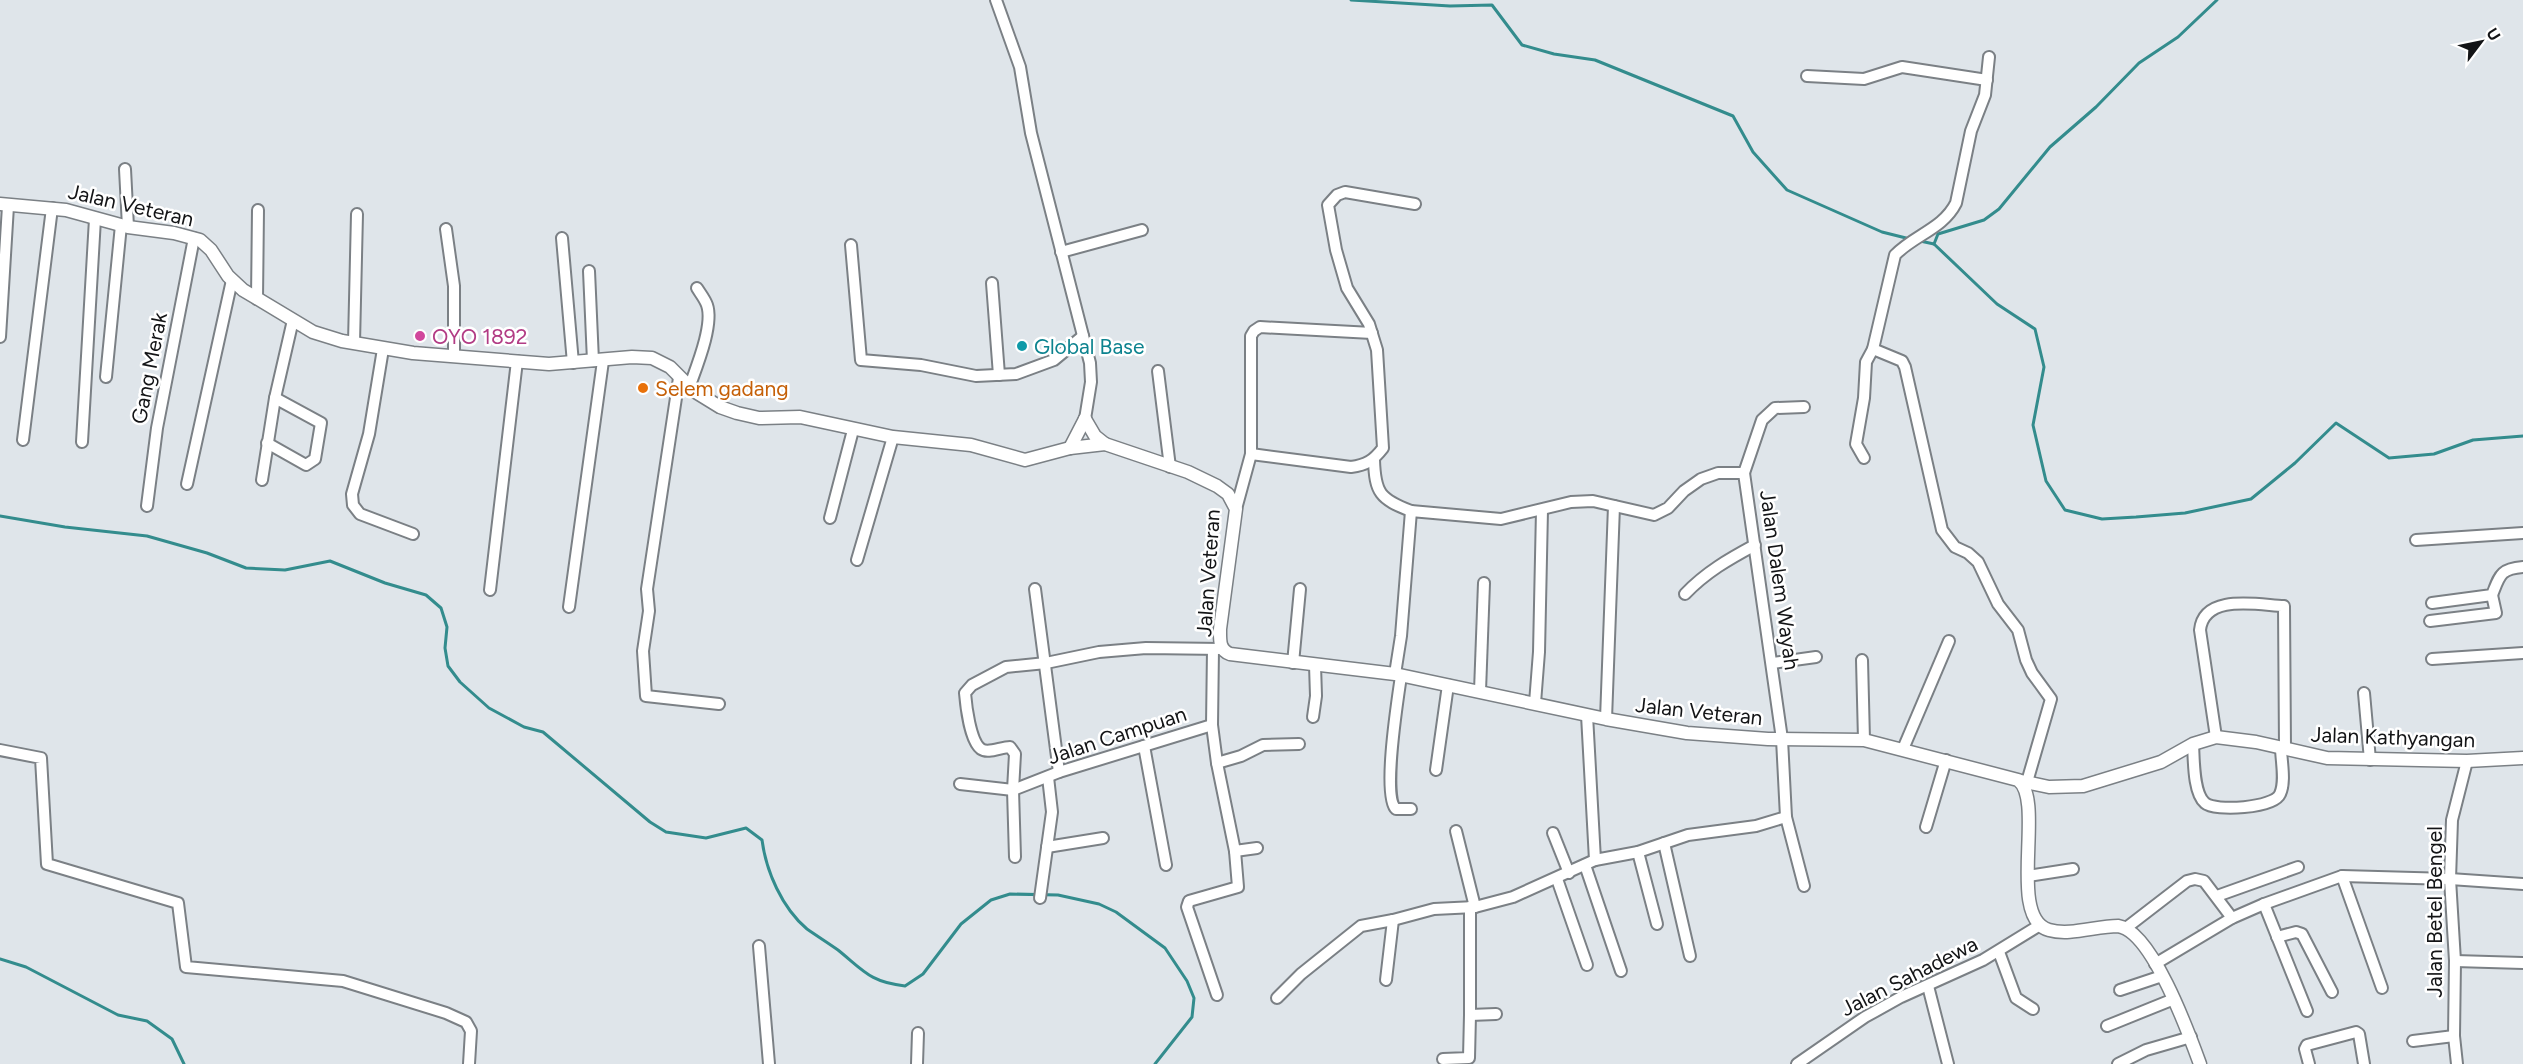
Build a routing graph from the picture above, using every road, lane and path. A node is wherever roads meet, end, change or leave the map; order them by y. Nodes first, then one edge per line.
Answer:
1 (996, 0) edge
2 (1989, 57) dead end
3 (1807, 76) dead end
4 (1987, 80) junction
5 (125, 169) dead end
6 (1415, 204) dead end
7 (4, 205) edge
8 (52, 207) junction
9 (258, 210) dead end
10 (357, 214) dead end
11 (95, 219) junction
12 (124, 226) junction
13 (446, 229) dead end
14 (1142, 230) dead end
15 (194, 238) junction
16 (562, 238) dead end
17 (851, 245) dead end
18 (1061, 252) junction
19 (589, 271) dead end
20 (232, 280) junction
21 (992, 283) dead end
22 (697, 288) dead end
23 (257, 299) junction
24 (293, 320) junction
25 (1372, 333) junction
26 (1083, 336) junction
27 (0, 337) edge
28 (354, 343) junction
29 (383, 349) junction
30 (1874, 349) junction
31 (454, 356) junction
32 (518, 361) junction
33 (598, 361) junction
34 (573, 363) junction
35 (1158, 370) dead end
36 (999, 375) junction
37 (106, 376) dead end
38 (679, 378) junction
39 (689, 388) junction
40 (275, 398) junction
41 (1804, 407) dead end
42 (1085, 419) junction
43 (853, 430) junction
44 (893, 436) junction
45 (23, 440) dead end
46 (82, 442) dead end
47 (267, 443) junction
48 (1105, 444) junction
49 (1070, 448) junction
50 (1251, 454) junction
51 (1864, 458) dead end
52 (1374, 460) junction
53 (1170, 467) junction
54 (1744, 473) junction
55 (262, 480) dead end
56 (187, 484) dead end
57 (147, 506) dead end
58 (1614, 506) junction
59 (1236, 509) junction
60 (1542, 510) junction
61 (1411, 511) junction
62 (830, 518) dead end
63 (2523, 533) edge
64 (413, 534) dead end
65 (2416, 540) dead end
66 (1755, 545) junction
67 (857, 560) dead end
68 (2523, 567) edge
69 (1484, 583) dead end
70 (1035, 589) dead end
71 (1300, 589) dead end
72 (490, 590) dead end
73 (1685, 594) dead end
74 (2492, 595) junction
75 (2432, 603) dead end
76 (569, 607) dead end
77 (2430, 621) dead end
78 (1949, 641) dead end
79 (1218, 649) junction
80 (2523, 653) edge
81 (1816, 657) dead end
82 (2432, 659) dead end
83 (1862, 660) dead end
84 (1046, 663) junction
85 (1293, 663) junction
86 (1773, 663) junction
87 (1315, 665) junction
88 (1399, 678) junction
89 (1448, 685) junction
90 (1479, 691) junction
91 (2364, 693) dead end
92 (1535, 703) junction
93 (719, 704) dead end
94 (1587, 715) junction
95 (1313, 717) dead end
96 (1606, 719) junction
97 (1212, 725) junction
98 (2216, 737) junction
99 (1782, 739) junction
100 (1864, 740) junction
101 (1299, 744) dead end
102 (2193, 744) junction
103 (1144, 746) junction
104 (2283, 747) junction
105 (1904, 749) junction
106 (0, 750) edge
107 (2523, 758) edge
108 (1946, 760) junction
109 (2370, 760) junction
110 (2467, 762) junction
111 (1217, 763) junction
112 (1436, 770) dead end
113 (1059, 772) junction
114 (1048, 777) junction
115 (2024, 782) junction
116 (960, 784) dead end
117 (1013, 790) junction
118 (1411, 809) dead end
119 (1786, 817) junction
120 (1926, 827) dead end
121 (1456, 831) dead end
122 (1553, 833) dead end
123 (1103, 838) dead end
124 (1664, 843) junction
125 (1047, 847) junction
126 (1257, 848) dead end
127 (1234, 851) junction
128 (1638, 852) junction
129 (1015, 857) dead end
130 (1590, 862) junction
131 (1166, 865) dead end
132 (2298, 867) dead end
133 (2073, 869) dead end
134 (1569, 873) junction
135 (2028, 876) junction
136 (2342, 876) junction
137 (1557, 879) junction
138 (2451, 879) junction
139 (2523, 884) edge
140 (1804, 886) dead end
141 (2217, 897) junction
142 (1040, 898) dead end
143 (2264, 904) junction
144 (1472, 907) junction
145 (2232, 918) junction
146 (1393, 920) junction
147 (1657, 924) dead end
148 (2040, 925) junction
149 (2126, 928) junction
150 (2277, 937) junction
151 (759, 946) dead end
152 (1999, 952) junction
153 (1690, 956) dead end
154 (2455, 961) junction
155 (2523, 963) edge
156 (2155, 964) junction
157 (1587, 965) dead end
158 (1621, 971) dead end
159 (2162, 976) junction
160 (1386, 980) dead end
161 (1928, 986) junction
162 (2382, 988) dead end
163 (2120, 990) dead end
164 (2332, 992) dead end
165 (1217, 995) dead end
166 (1277, 998) dead end
167 (2174, 999) junction
168 (2033, 1009) dead end
169 (2307, 1011) dead end
170 (1496, 1014) dead end
171 (1470, 1015) junction
172 (2107, 1026) dead end
173 (918, 1033) dead end
174 (2454, 1036) junction
175 (2191, 1037) junction
176 (2413, 1041) dead end
177 (1443, 1059) dead end
178 (469, 1064) edge
179 (769, 1064) edge
180 (917, 1064) edge
181 (1797, 1064) edge
182 (1948, 1064) edge
183 (2118, 1064) edge
184 (2200, 1064) edge
185 (2308, 1064) edge
186 (2364, 1064) edge
187 (2457, 1064) edge

1 - 18 street
2 - 4 street
3 - 4 street
4 - 30 street
5 - 12 street
6 - 25 street
7 - 8 street, Jalan Veteran
7 - 27 street
8 - 11 street, Jalan Veteran
8 - 45 street
9 - 23 street
10 - 28 street
11 - 12 street, Jalan Veteran
11 - 46 street
12 - 15 street, Jalan Veteran
12 - 37 street
13 - 31 street
14 - 18 street
15 - 20 street, Jalan Veteran
15 - 57 street, Gang Merak
16 - 34 street
17 - 36 street
18 - 26 street
19 - 33 street
20 - 23 street, Jalan Veteran
20 - 56 street
21 - 36 street
22 - 39 street
23 - 24 street, Jalan Veteran
24 - 28 street, Jalan Veteran
24 - 40 street
25 - 50 street
25 - 52 street
26 - 36 street
26 - 42 street
28 - 29 street, Jalan Veteran
29 - 31 street, Jalan Veteran
29 - 64 street
30 - 51 street
30 - 115 street
31 - 32 street, Jalan Veteran
32 - 34 street, Jalan Veteran
32 - 72 street
33 - 34 street, Jalan Veteran
33 - 38 street, Jalan Veteran
33 - 76 street
35 - 53 street
38 - 39 street, Jalan Veteran
38 - 93 street
39 - 43 street, Jalan Veteran
40 - 47 street
40 - 47 street
41 - 54 street
42 - 48 street
42 - 49 street
43 - 44 street, Jalan Veteran
43 - 62 street
44 - 49 street, Jalan Veteran
44 - 67 street
47 - 55 street
48 - 49 street, Jalan Veteran
48 - 53 street, Jalan Veteran
50 - 52 street
50 - 59 street
52 - 61 street
53 - 59 street, Jalan Veteran
54 - 58 street, Jalan Dalem Wayah
54 - 66 street, Jalan Dalem Wayah
58 - 60 street, Jalan Dalem Wayah
58 - 96 street
59 - 79 street, Jalan Veteran
60 - 61 street, Jalan Dalem Wayah
60 - 92 street
61 - 88 street
63 - 65 street
66 - 73 street
66 - 86 street, Jalan Dalem Wayah
68 - 74 street
69 - 90 street
70 - 84 street
71 - 85 street
74 - 75 street
74 - 77 street
78 - 105 street
79 - 84 street
79 - 85 street, Jalan Veteran
79 - 97 street, Jalan Campuan
80 - 82 street
81 - 86 street
83 - 100 street
84 - 113 street
84 - 117 street
85 - 87 street, Jalan Veteran
86 - 99 street, Jalan Dalem Wayah
87 - 88 street, Jalan Veteran
87 - 95 street
88 - 89 street, Jalan Veteran
88 - 118 street
89 - 90 street, Jalan Veteran
89 - 112 street
90 - 92 street, Jalan Veteran
91 - 109 street
92 - 94 street, Jalan Veteran
94 - 96 street, Jalan Veteran
94 - 130 street
96 - 99 street, Jalan Veteran
97 - 103 street, Jalan Campuan
97 - 111 street
98 - 102 street, Jalan Kathyangan
98 - 104 street, Jalan Kathyangan
98 - 104 street
99 - 100 street, Jalan Veteran
99 - 119 street, Jalan Dalem Wayah
100 - 105 street, Jalan Veteran
101 - 111 street
102 - 104 street
102 - 115 street, Jalan Kathyangan
103 - 113 street, Jalan Campuan
103 - 131 street
104 - 109 street, Jalan Kathyangan
105 - 108 street, Jalan Veteran
106 - 178 street
107 - 110 street, Jalan Kathyangan
108 - 115 street, Jalan Veteran
108 - 120 street
109 - 110 street, Jalan Kathyangan
110 - 138 street, Jalan Betel Bengel
111 - 127 street
113 - 114 street, Jalan Campuan
114 - 117 street, Jalan Campuan
114 - 125 street
115 - 135 street
116 - 117 street, Jalan Campuan
117 - 129 street
119 - 124 street
119 - 140 street, Jalan Dalem Wayah
121 - 144 street
122 - 134 street
123 - 125 street
124 - 128 street
124 - 153 street
125 - 142 street
126 - 127 street
127 - 165 street
128 - 130 street
128 - 147 street
130 - 134 street
130 - 158 street
132 - 141 street
133 - 135 street
134 - 137 street
135 - 148 street
136 - 138 street
136 - 143 street
136 - 162 street
137 - 144 street
137 - 157 street
138 - 139 street
138 - 154 street, Jalan Betel Bengel
141 - 145 street
141 - 149 street
143 - 145 street
143 - 150 street
144 - 146 street
144 - 171 street
145 - 156 street
146 - 160 street
146 - 166 street
148 - 149 street
148 - 152 street, Jalan Sahadewa
149 - 156 street
150 - 164 street
150 - 169 street
151 - 179 street
152 - 161 street, Jalan Sahadewa
152 - 168 street
154 - 155 street
154 - 174 street, Jalan Betel Bengel
156 - 159 street
159 - 163 street
159 - 167 street
161 - 181 street, Jalan Sahadewa
161 - 182 street
167 - 172 street
167 - 175 street
170 - 171 street
171 - 177 street
173 - 180 street
174 - 176 street
174 - 187 street, Jalan Betel Bengel
175 - 183 street
175 - 184 street
185 - 186 street

